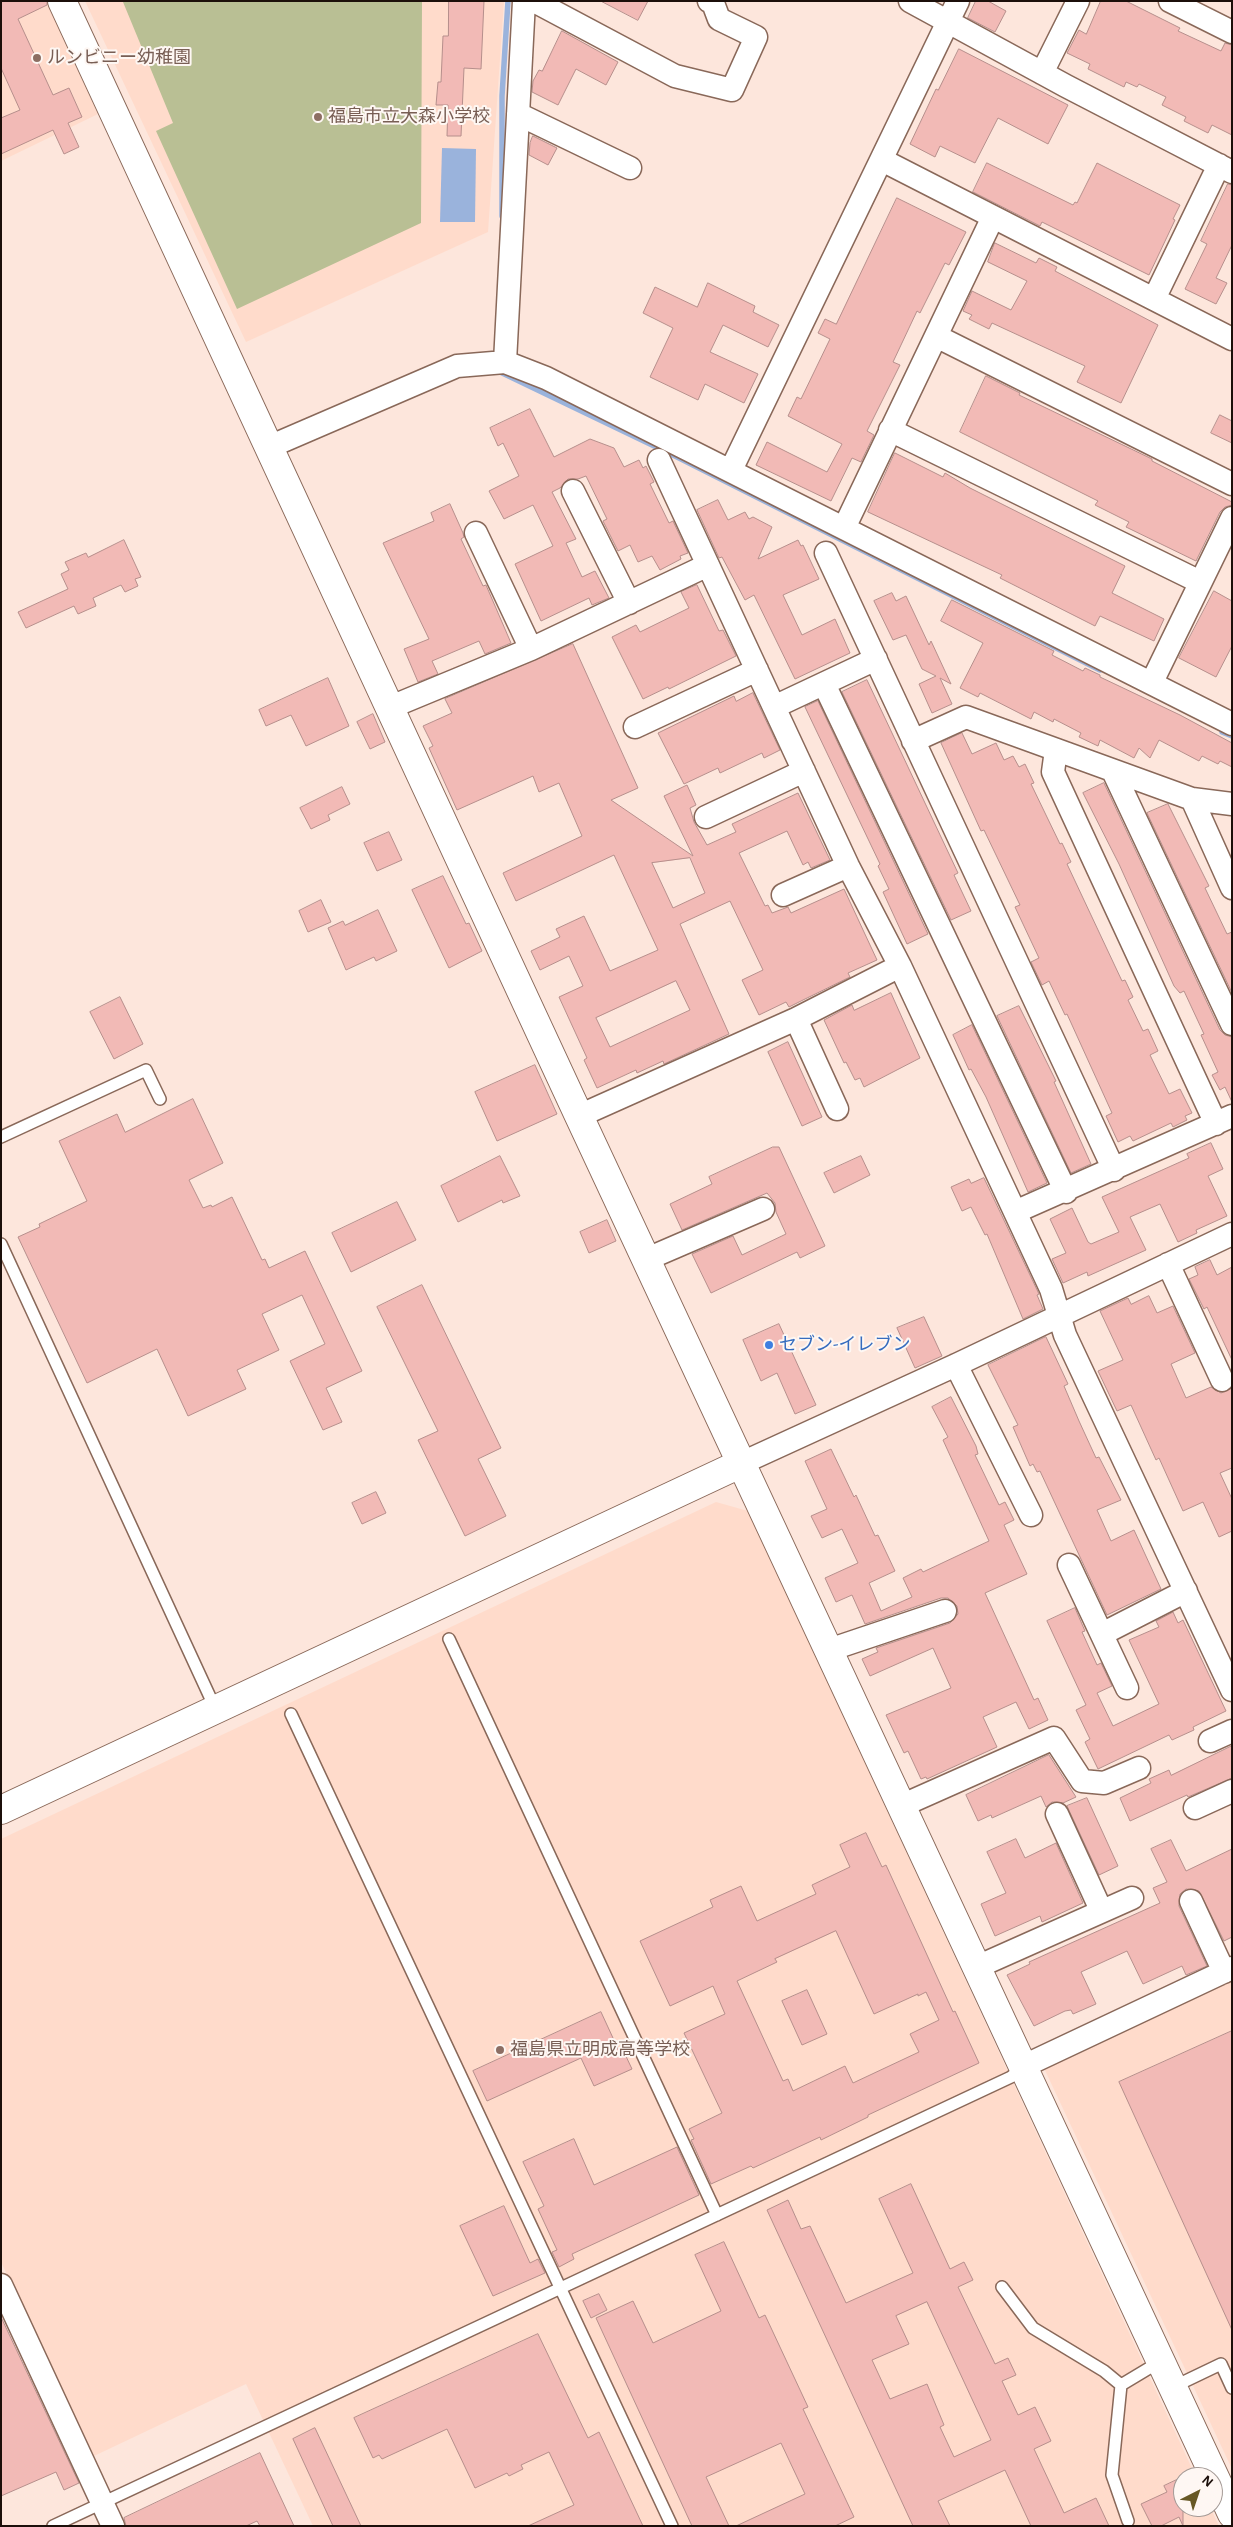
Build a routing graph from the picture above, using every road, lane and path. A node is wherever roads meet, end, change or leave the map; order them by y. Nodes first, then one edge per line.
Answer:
1 (62, 1) edge
2 (524, 1) edge
3 (534, 1) edge
4 (709, 1) edge
5 (910, 1) edge
6 (958, 1) edge
7 (1078, 1) edge
8 (1170, 1) edge
9 (947, 22) junction
10 (1232, 32) edge
11 (1042, 73) junction
12 (518, 114) junction
13 (882, 160) junction
14 (630, 168) dead end
15 (1225, 168) edge
16 (993, 217) junction
17 (1154, 299) junction
18 (936, 336) junction
19 (1232, 339) edge
20 (505, 362) junction
21 (890, 430) junction
22 (269, 447) junction
23 (659, 460) dead end
24 (731, 470) junction
25 (1232, 484) edge
26 (573, 492) dead end
27 (1232, 518) edge
28 (844, 528) junction
29 (476, 532) dead end
30 (826, 553) dead end
31 (708, 566) junction
32 (1200, 582) junction
33 (629, 603) junction
34 (531, 650) junction
35 (876, 659) junction
36 (757, 670) junction
37 (1152, 682) junction
38 (824, 684) junction
39 (391, 707) junction
40 (774, 708) junction
41 (1232, 724) edge
42 (635, 727) dead end
43 (913, 741) junction
44 (1056, 750) junction
45 (804, 771) junction
46 (1113, 771) junction
47 (1192, 800) junction
48 (1232, 804) edge
49 (706, 818) dead end
50 (848, 866) junction
51 (1232, 888) edge
52 (783, 895) dead end
53 (900, 966) junction
54 (796, 1019) junction
55 (1232, 1024) edge
56 (160, 1099) dead end
57 (837, 1109) dead end
58 (579, 1116) junction
59 (1224, 1120) edge
60 (1, 1137) edge
61 (1114, 1170) junction
62 (1066, 1192) junction
63 (763, 1209) dead end
64 (1015, 1212) junction
65 (1232, 1234) edge
66 (1, 1244) edge
67 (647, 1259) junction
68 (1168, 1264) junction
69 (1058, 1316) junction
70 (956, 1365) junction
71 (1222, 1380) dead end
72 (742, 1463) junction
73 (1031, 1515) dead end
74 (1069, 1565) dead end
75 (1186, 1591) junction
76 (945, 1611) dead end
77 (1102, 1634) junction
78 (449, 1638) dead end
79 (829, 1650) junction
80 (1127, 1688) dead end
81 (1232, 1690) edge
82 (216, 1710) junction
83 (291, 1714) dead end
84 (1232, 1731) edge
85 (1210, 1741) dead end
86 (1139, 1768) dead end
87 (1232, 1792) edge
88 (901, 1806) junction
89 (1195, 1808) dead end
90 (1, 1810) edge
91 (1057, 1814) dead end
92 (1132, 1898) dead end
93 (1191, 1901) dead end
94 (1101, 1910) junction
95 (977, 1967) junction
96 (1228, 1970) edge
97 (1024, 2066) junction
98 (716, 2215) junction
99 (1, 2285) edge
100 (1002, 2287) dead end
101 (562, 2288) junction
102 (1161, 2361) junction
103 (1121, 2385) junction
104 (1173, 2387) junction
105 (1232, 2388) edge
106 (102, 2502) junction
107 (1232, 2514) edge
108 (1128, 2520) dead end
109 (53, 2526) edge
110 (113, 2526) edge
111 (672, 2526) edge

1 - 22 street
2 - 12 street
3 - 4 street
5 - 9 street
6 - 9 street
7 - 11 street
8 - 10 street
9 - 11 street
9 - 13 street
11 - 15 street
12 - 14 street
12 - 20 street
13 - 16 street
13 - 24 street
15 - 17 street
16 - 17 street
16 - 18 street
17 - 19 street
18 - 21 street
18 - 25 street
20 - 22 street
20 - 24 street
21 - 28 street
21 - 32 street
22 - 39 street
23 - 31 street
24 - 28 street
26 - 33 street
27 - 32 street
28 - 37 street
29 - 34 street
30 - 35 street
31 - 33 street
31 - 36 street
32 - 37 street
33 - 34 street
34 - 39 street
35 - 38 street
35 - 43 street
36 - 40 street
36 - 42 street
37 - 41 street
38 - 40 street
38 - 62 street
39 - 58 street
40 - 45 street
43 - 44 street
43 - 61 street
44 - 46 street
44 - 59 street
45 - 49 street
45 - 50 street
46 - 47 street
46 - 55 street
47 - 48 street
47 - 51 street
50 - 52 street
50 - 53 street
53 - 54 street
53 - 64 street
54 - 57 street
54 - 58 street
56 - 60 lane
58 - 67 street
59 - 61 street
61 - 62 street
62 - 64 street
63 - 67 street
64 - 69 street
65 - 68 street
66 - 82 lane
67 - 72 street
68 - 69 street
68 - 71 street
69 - 70 street
69 - 75 street
70 - 72 street
70 - 73 street
72 - 79 street
72 - 82 street
74 - 77 street
75 - 77 street
75 - 81 street
76 - 79 street
77 - 80 street
78 - 98 lane
79 - 88 street
82 - 90 street
83 - 101 lane
84 - 85 street
86 - 88 street
87 - 89 street
88 - 95 street
91 - 94 street
92 - 94 street
93 - 96 street
94 - 95 street
95 - 97 street
96 - 97 street
97 - 98 lane
97 - 102 street
98 - 101 lane
99 - 106 street
100 - 103 lane
101 - 106 lane
101 - 111 lane
102 - 103 lane
102 - 104 street
103 - 108 lane
104 - 105 lane
104 - 107 street
106 - 109 lane
106 - 110 street

